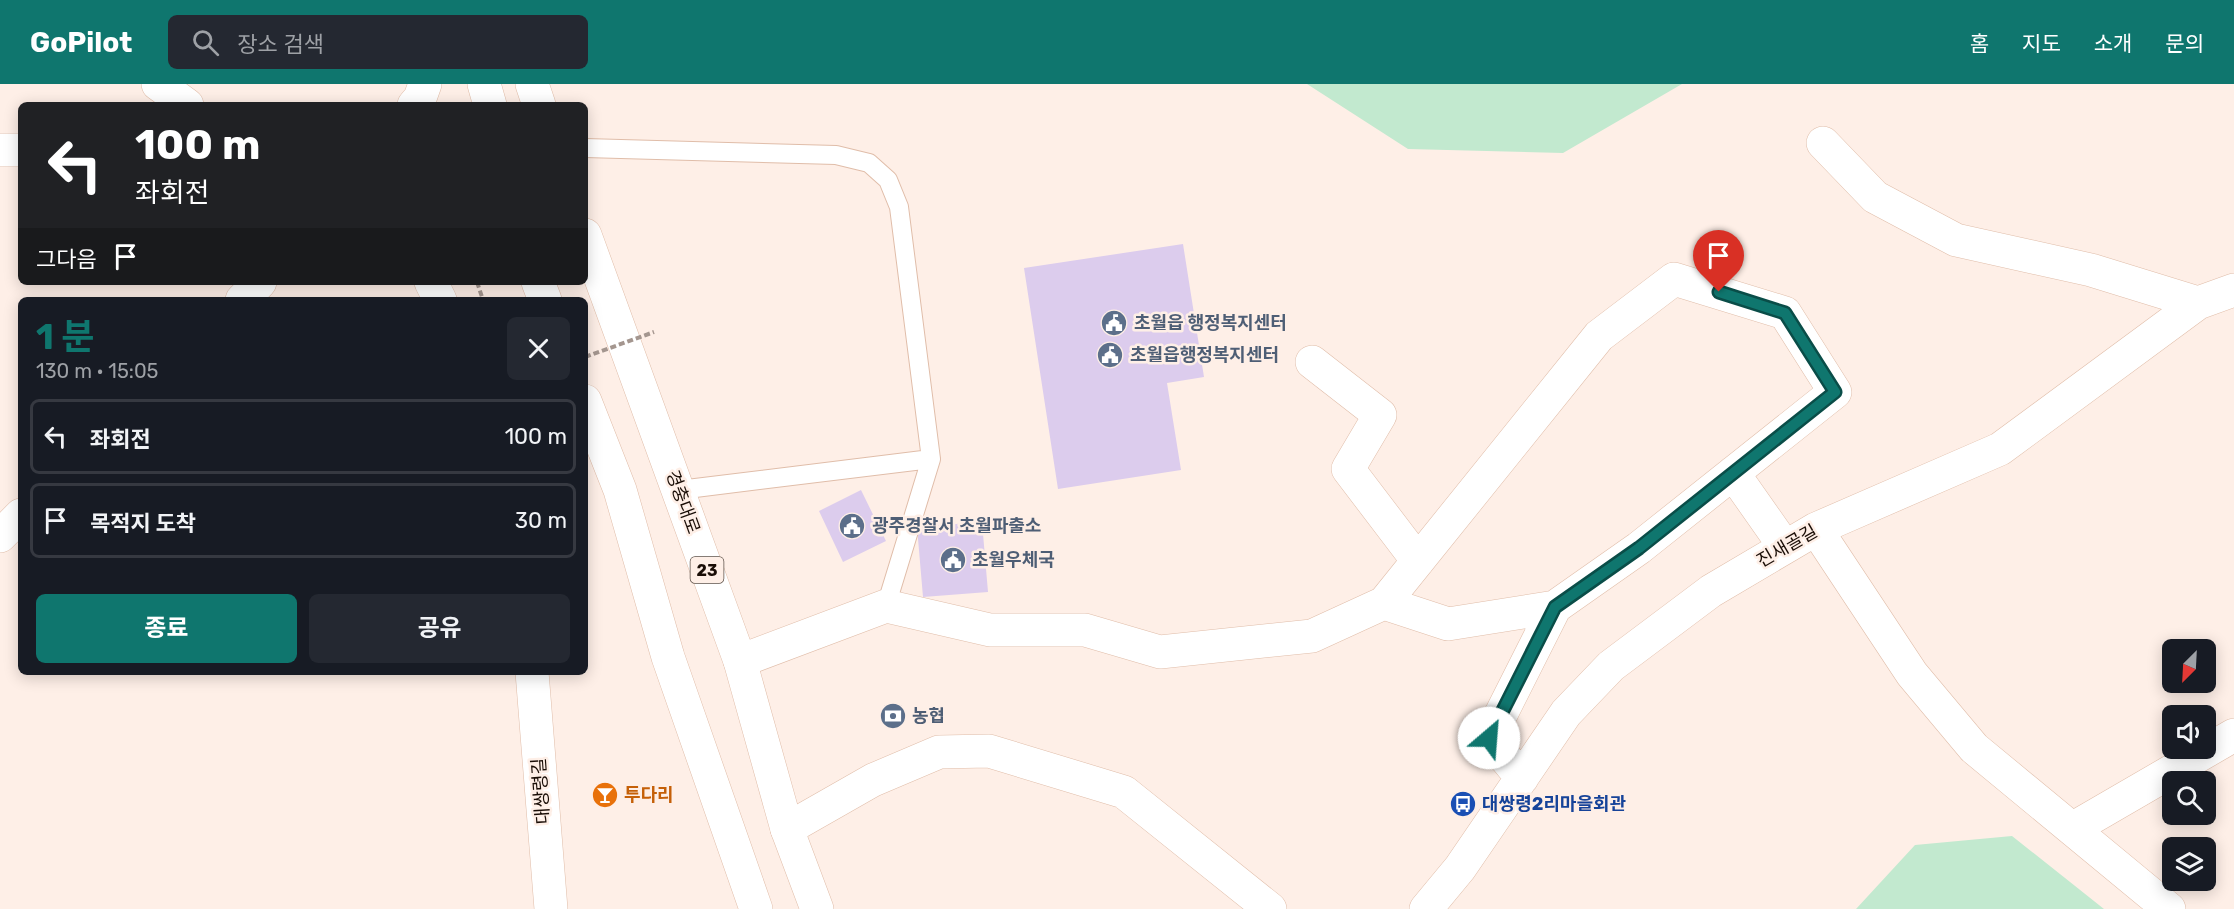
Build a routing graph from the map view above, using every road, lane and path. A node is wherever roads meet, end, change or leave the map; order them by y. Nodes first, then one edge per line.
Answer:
1 (158, 84) edge
2 (425, 84) edge
3 (484, 84) edge
4 (532, 84) edge
5 (183, 102) edge
6 (417, 102) edge
7 (489, 102) edge
8 (538, 102) edge
9 (1823, 143) dead end
10 (588, 148) edge
11 (0, 150) edge
12 (18, 150) edge
13 (588, 243) edge
14 (257, 285) edge
15 (2234, 290) edge
16 (245, 297) edge
17 (2198, 303) junction
18 (654, 332) dead end
19 (588, 356) edge
20 (1312, 362) dead end
21 (588, 409) edge
22 (931, 459) junction
23 (1733, 473) junction
24 (679, 490) junction
25 (18, 518) edge
26 (1816, 529) junction
27 (0, 536) edge
28 (1785, 547) junction
29 (1418, 561) junction
30 (1384, 603) junction
31 (886, 606) junction
32 (1555, 607) junction
33 (740, 661) junction
34 (532, 675) edge
35 (2234, 735) edge
36 (1522, 778) junction
37 (787, 829) junction
38 (2072, 830) junction
39 (551, 909) edge
40 (756, 909) edge
41 (817, 909) edge
42 (1270, 909) edge
43 (1426, 909) edge
44 (2169, 909) edge

1 - 5 street
2 - 6 street
3 - 7 street
4 - 8 street
9 - 17 street
10 - 22 lane
11 - 12 street
13 - 24 street, 경충대로 / 23
14 - 16 street
15 - 17 street, 진새골길
17 - 26 street, 진새골길
18 - 19 path, bridge
20 - 29 street
21 - 40 street
22 - 24 lane
22 - 31 lane
23 - 28 street
23 - 29 street
23 - 32 street
24 - 33 street, 경충대로 / 23
25 - 27 street
26 - 28 street, 진새골길
26 - 38 street
28 - 36 street, 진새골길
29 - 30 street
30 - 31 street
30 - 32 street
31 - 33 street
32 - 36 street
33 - 37 street, 경충대로 / 23
34 - 39 street, 대쌍령길
35 - 38 street
36 - 43 street, 진새골길
37 - 41 street, 경충대로 / 23
37 - 42 street
38 - 44 street

